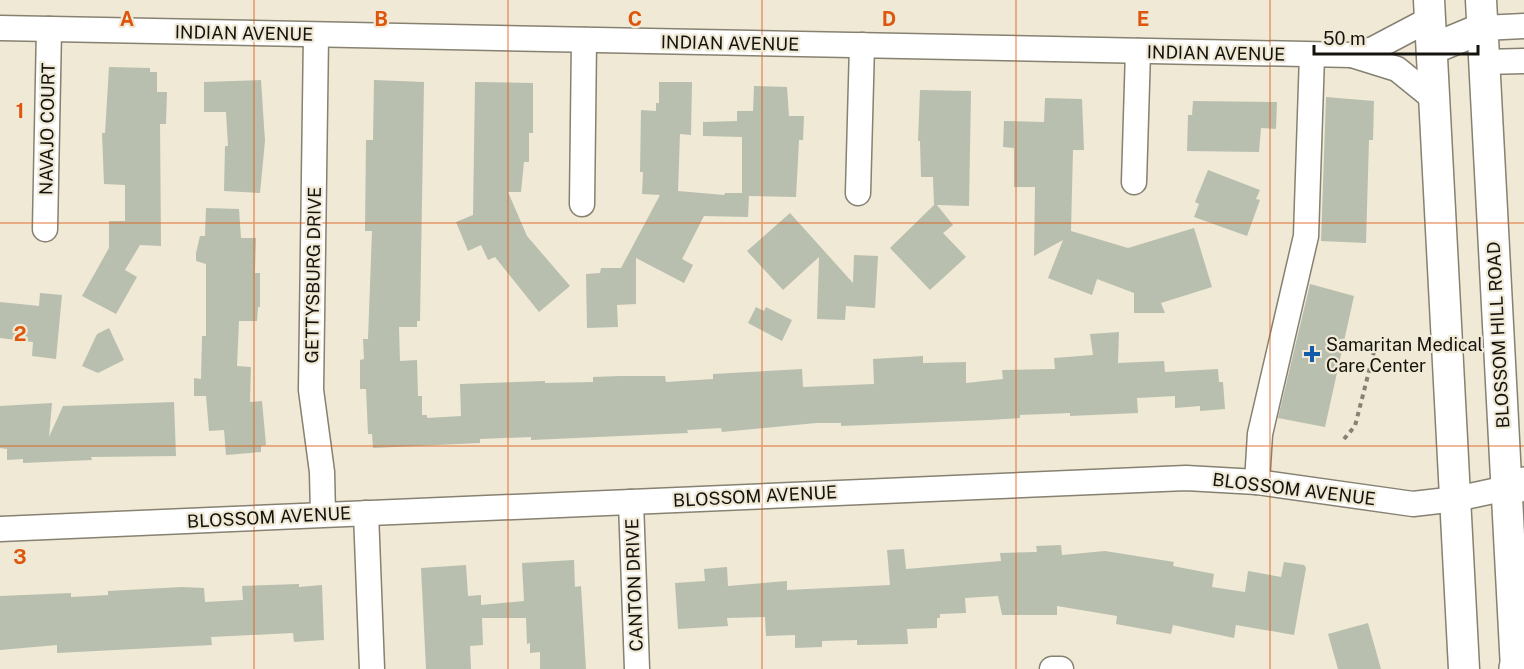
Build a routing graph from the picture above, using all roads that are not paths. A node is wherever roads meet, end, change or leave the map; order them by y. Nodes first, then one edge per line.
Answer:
1 (1430, 10) edge
2 (1482, 14) edge
3 (1524, 26) edge
4 (0, 28) edge
5 (49, 29) junction
6 (316, 35) junction
7 (584, 40) junction
8 (862, 45) junction
9 (1432, 49) junction
10 (1138, 51) junction
11 (1312, 55) junction
12 (1352, 55) junction
13 (1524, 61) edge
14 (1483, 62) junction
15 (1434, 99) junction
16 (1134, 182) dead end
17 (858, 193) dead end
18 (582, 204) dead end
19 (45, 230) dead end
20 (1257, 482) junction
21 (1515, 486) edge
22 (1456, 499) junction
23 (631, 502) junction
24 (366, 513) junction
25 (323, 514) junction
26 (0, 529) edge
27 (1519, 664) edge
28 (372, 669) edge
29 (637, 669) edge
30 (1053, 669) edge
31 (1061, 669) edge
32 (1464, 669) edge

1 - 9 main road
1 - 12 street, INDIAN AVENUE
2 - 3 street
2 - 9 main road
2 - 14 main road, BLOSSOM HILL ROAD
4 - 5 street, INDIAN AVENUE
5 - 6 street, INDIAN AVENUE
5 - 19 street, NAVAJO COURT
6 - 7 street, INDIAN AVENUE
6 - 25 street, GETTYSBURG DRIVE
7 - 8 street, INDIAN AVENUE
7 - 18 street
8 - 10 street, INDIAN AVENUE
8 - 17 street
9 - 14 main road
9 - 15 main road
10 - 11 street, INDIAN AVENUE
10 - 16 street
11 - 12 street, INDIAN AVENUE
11 - 20 street
12 - 15 street, INDIAN AVENUE
13 - 14 street
14 - 21 main road, BLOSSOM HILL ROAD
15 - 22 main road
20 - 22 street, BLOSSOM AVENUE
20 - 23 street, BLOSSOM AVENUE
21 - 22 street, BLOSSOM AVENUE
21 - 27 main road, BLOSSOM HILL ROAD
22 - 32 main road
23 - 24 street, BLOSSOM AVENUE
23 - 29 street, CANTON DRIVE
24 - 25 street, BLOSSOM AVENUE
24 - 28 street
25 - 26 street, BLOSSOM AVENUE
30 - 31 street

